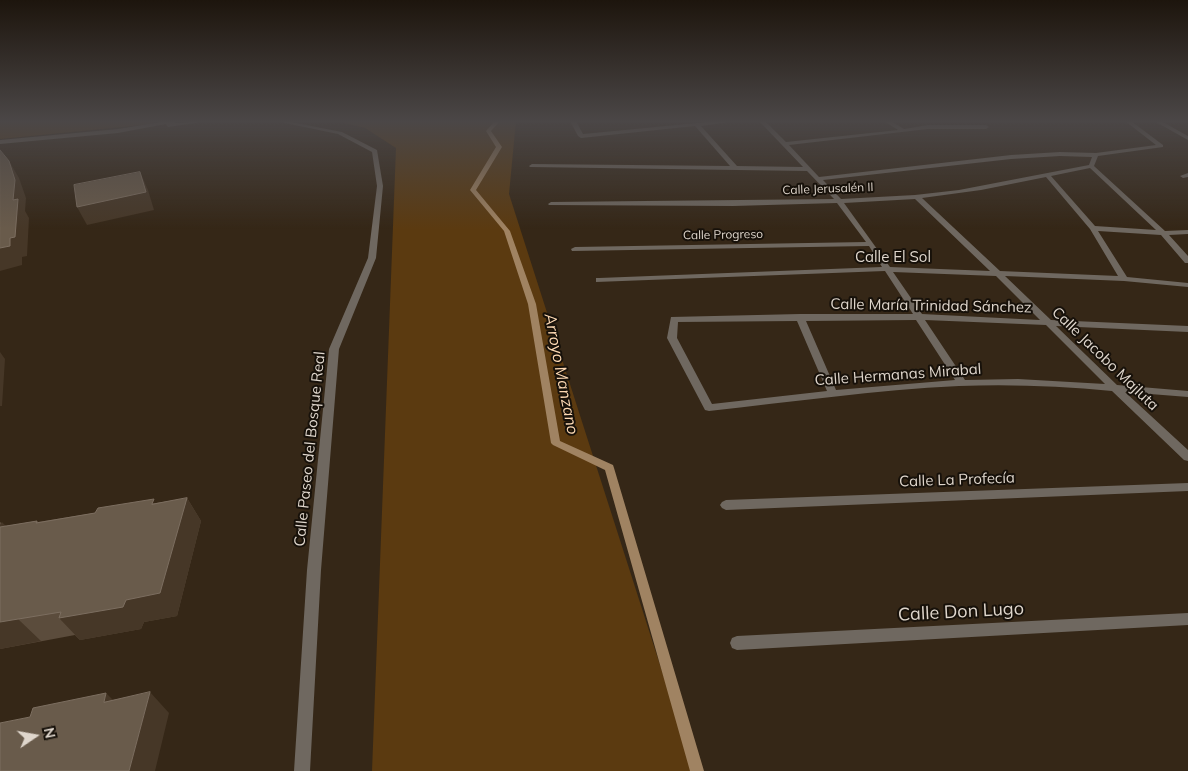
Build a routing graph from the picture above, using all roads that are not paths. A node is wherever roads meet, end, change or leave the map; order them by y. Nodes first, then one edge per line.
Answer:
1 (376, 157) edge
2 (726, 157) edge
3 (798, 157) edge
4 (1023, 157) edge
5 (1095, 157) edge
6 (532, 166) dead end
7 (1091, 166) junction
8 (735, 168) junction
9 (808, 168) junction
10 (1047, 175) junction
11 (818, 179) junction
12 (917, 197) junction
13 (839, 201) junction
14 (551, 204) dead end
15 (1093, 228) junction
16 (1188, 232) edge
17 (1163, 233) junction
18 (871, 244) junction
19 (575, 249) dead end
20 (1188, 261) edge
21 (888, 269) junction
22 (999, 273) junction
23 (1124, 279) junction
24 (599, 280) dead end
25 (1188, 285) edge
26 (800, 317) junction
27 (919, 317) junction
28 (674, 319) joint
29 (1048, 323) junction
30 (1188, 329) edge
31 (962, 383) junction
32 (1112, 386) junction
33 (833, 394) junction
34 (1188, 394) edge
35 (1188, 457) edge
36 (1188, 487) edge
37 (726, 505) dead end
38 (1188, 619) edge
39 (737, 643) dead end
40 (302, 771) edge

1 - 40 street, Calle Paseo del Bosque Real
2 - 8 street
3 - 9 street
4 - 11 street
5 - 7 street
6 - 8 street
7 - 10 street, Calle Jerusalén II
7 - 17 street
8 - 9 street
9 - 11 street
10 - 12 street, Calle Jerusalén II
10 - 15 street
11 - 13 street
12 - 13 street, Calle Jerusalén II
12 - 22 street, Calle Jacobo Majluta
13 - 14 street, Calle Jerusalén II
13 - 18 street
15 - 17 street
15 - 23 street
16 - 17 street
17 - 20 street
18 - 19 street, Calle Progreso
18 - 21 street
21 - 22 street, Calle El Sol
21 - 24 street, Calle El Sol
21 - 27 street
22 - 23 street, Calle El Sol
22 - 29 street, Calle Jacobo Majluta
23 - 25 street, Calle El Sol
26 - 27 street, Calle María Trinidad Sánchez
26 - 28 street, Calle María Trinidad Sánchez
26 - 33 street
27 - 29 street, Calle María Trinidad Sánchez
27 - 31 street
28 - 33 street, Calle Hermanas Mirabal
29 - 30 street, Calle María Trinidad Sánchez
29 - 32 street, Calle Jacobo Majluta
31 - 32 street, Calle Hermanas Mirabal
31 - 33 street, Calle Hermanas Mirabal
32 - 34 street, Calle Hermanas Mirabal
32 - 35 street, Calle Jacobo Majluta
36 - 37 street, Calle La Profecía
38 - 39 street, Calle Don Lugo

